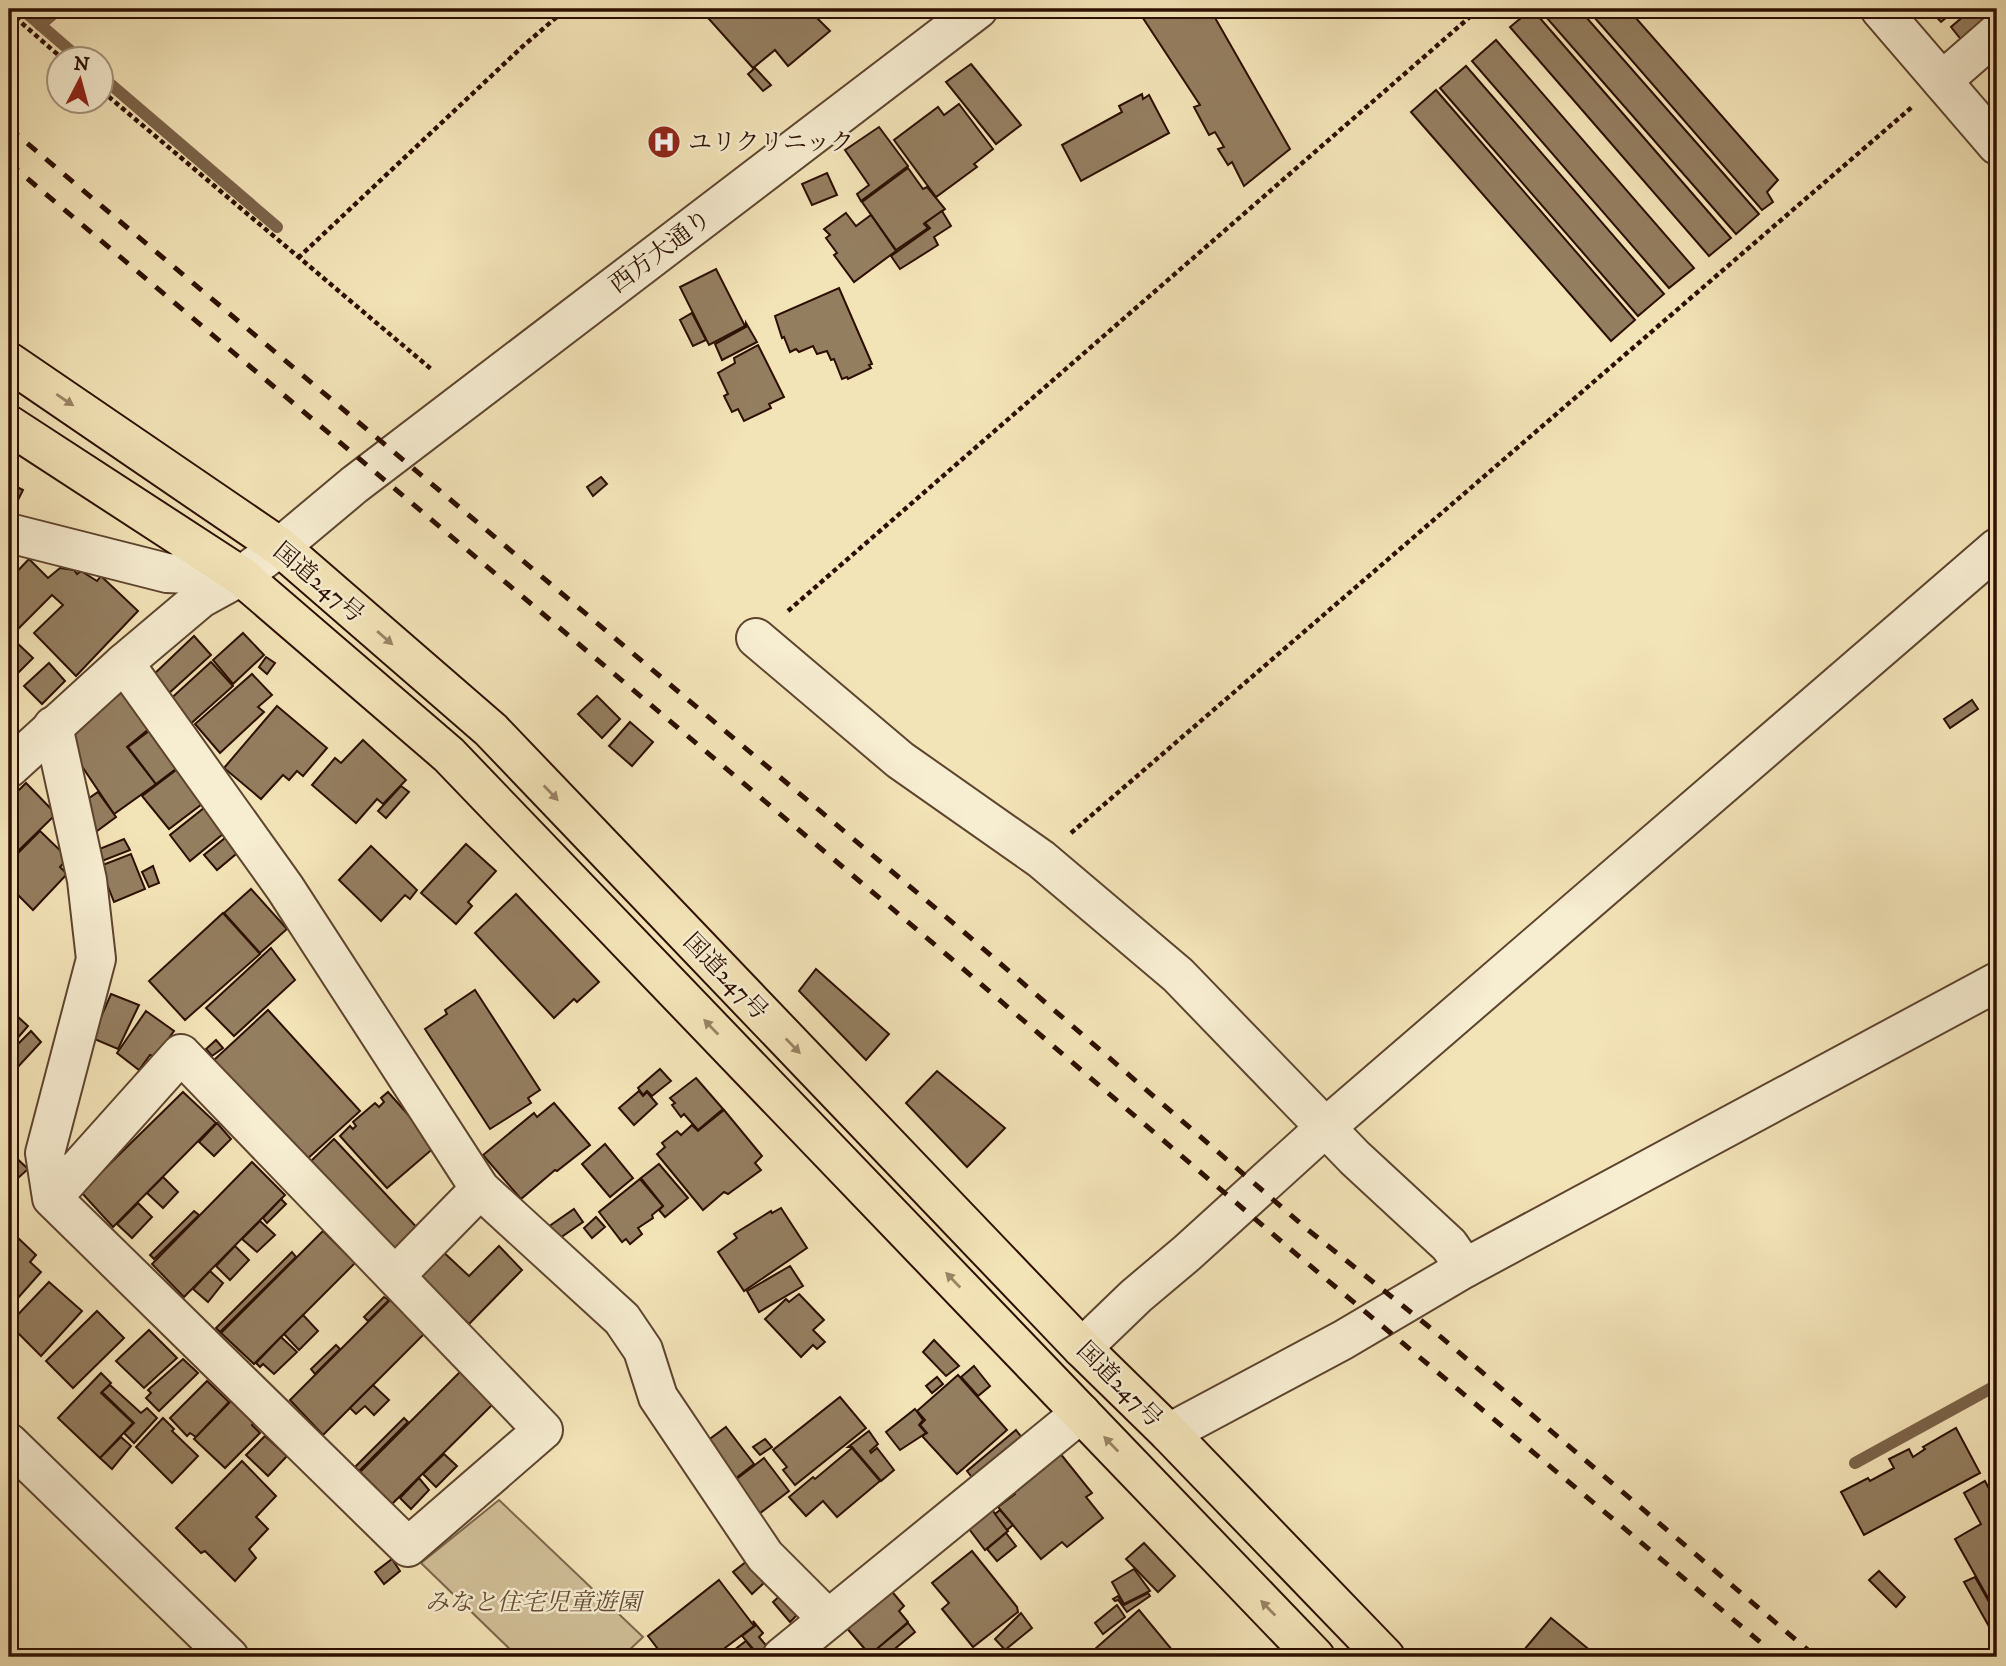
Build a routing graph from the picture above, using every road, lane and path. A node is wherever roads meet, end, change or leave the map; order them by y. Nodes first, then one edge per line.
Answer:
1 (566, 9) edge
2 (978, 9) edge
3 (1479, 9) edge
4 (1880, 9) edge
5 (9, 12) edge
6 (1997, 33) edge
7 (48, 46) edge
8 (1942, 81) junction
9 (116, 103) edge
10 (1997, 145) edge
11 (298, 258) junction
12 (9, 362) edge
13 (431, 369) dead end
14 (9, 425) edge
15 (9, 533) edge
16 (280, 547) junction
17 (1997, 548) edge
18 (241, 576) junction
19 (757, 638) joint
20 (124, 663) junction
21 (52, 726) junction
22 (9, 768) edge
23 (1041, 859) junction
24 (1997, 982) edge
25 (1326, 1127) junction
26 (480, 1189) junction
27 (52, 1198) junction
28 (1465, 1268) junction
29 (395, 1276) junction
30 (1082, 1348) junction
31 (1081, 1413) junction
32 (1169, 1433) junction
33 (9, 1443) edge
34 (828, 1619) junction
35 (229, 1657) edge
36 (782, 1657) edge
37 (1315, 1657) edge
38 (1385, 1657) edge

1 - 11 path
2 - 16 street, 西方大通り
3 - 19 path
4 - 8 street
5 - 7 path
6 - 8 street
8 - 10 street
8 - 23 path
9 - 11 path
11 - 13 path
12 -> 16 highway, 国道247号
14 - 18 highway, 国道247号
15 - 18 street
16 - 18 street, 西方大通り
16 -> 30 highway, 国道247号
17 - 25 street
18 - 20 street, 西方大通り
31 -> 18 highway, 国道247号
19 - 23 street
20 - 21 street, 西方大通り
20 - 26 street
21 - 22 street, 西方大通り
21 - 27 street
23 - 25 street
24 - 28 street
25 - 28 street
25 - 30 street
26 - 29 street
26 - 34 street
27 - 29 street
27 - 29 street
28 - 32 street
30 - 32 highway, 国道247号
31 - 34 street
37 -> 31 highway, 国道247号
32 - 38 highway, 国道247号
33 - 35 street
34 - 36 street

